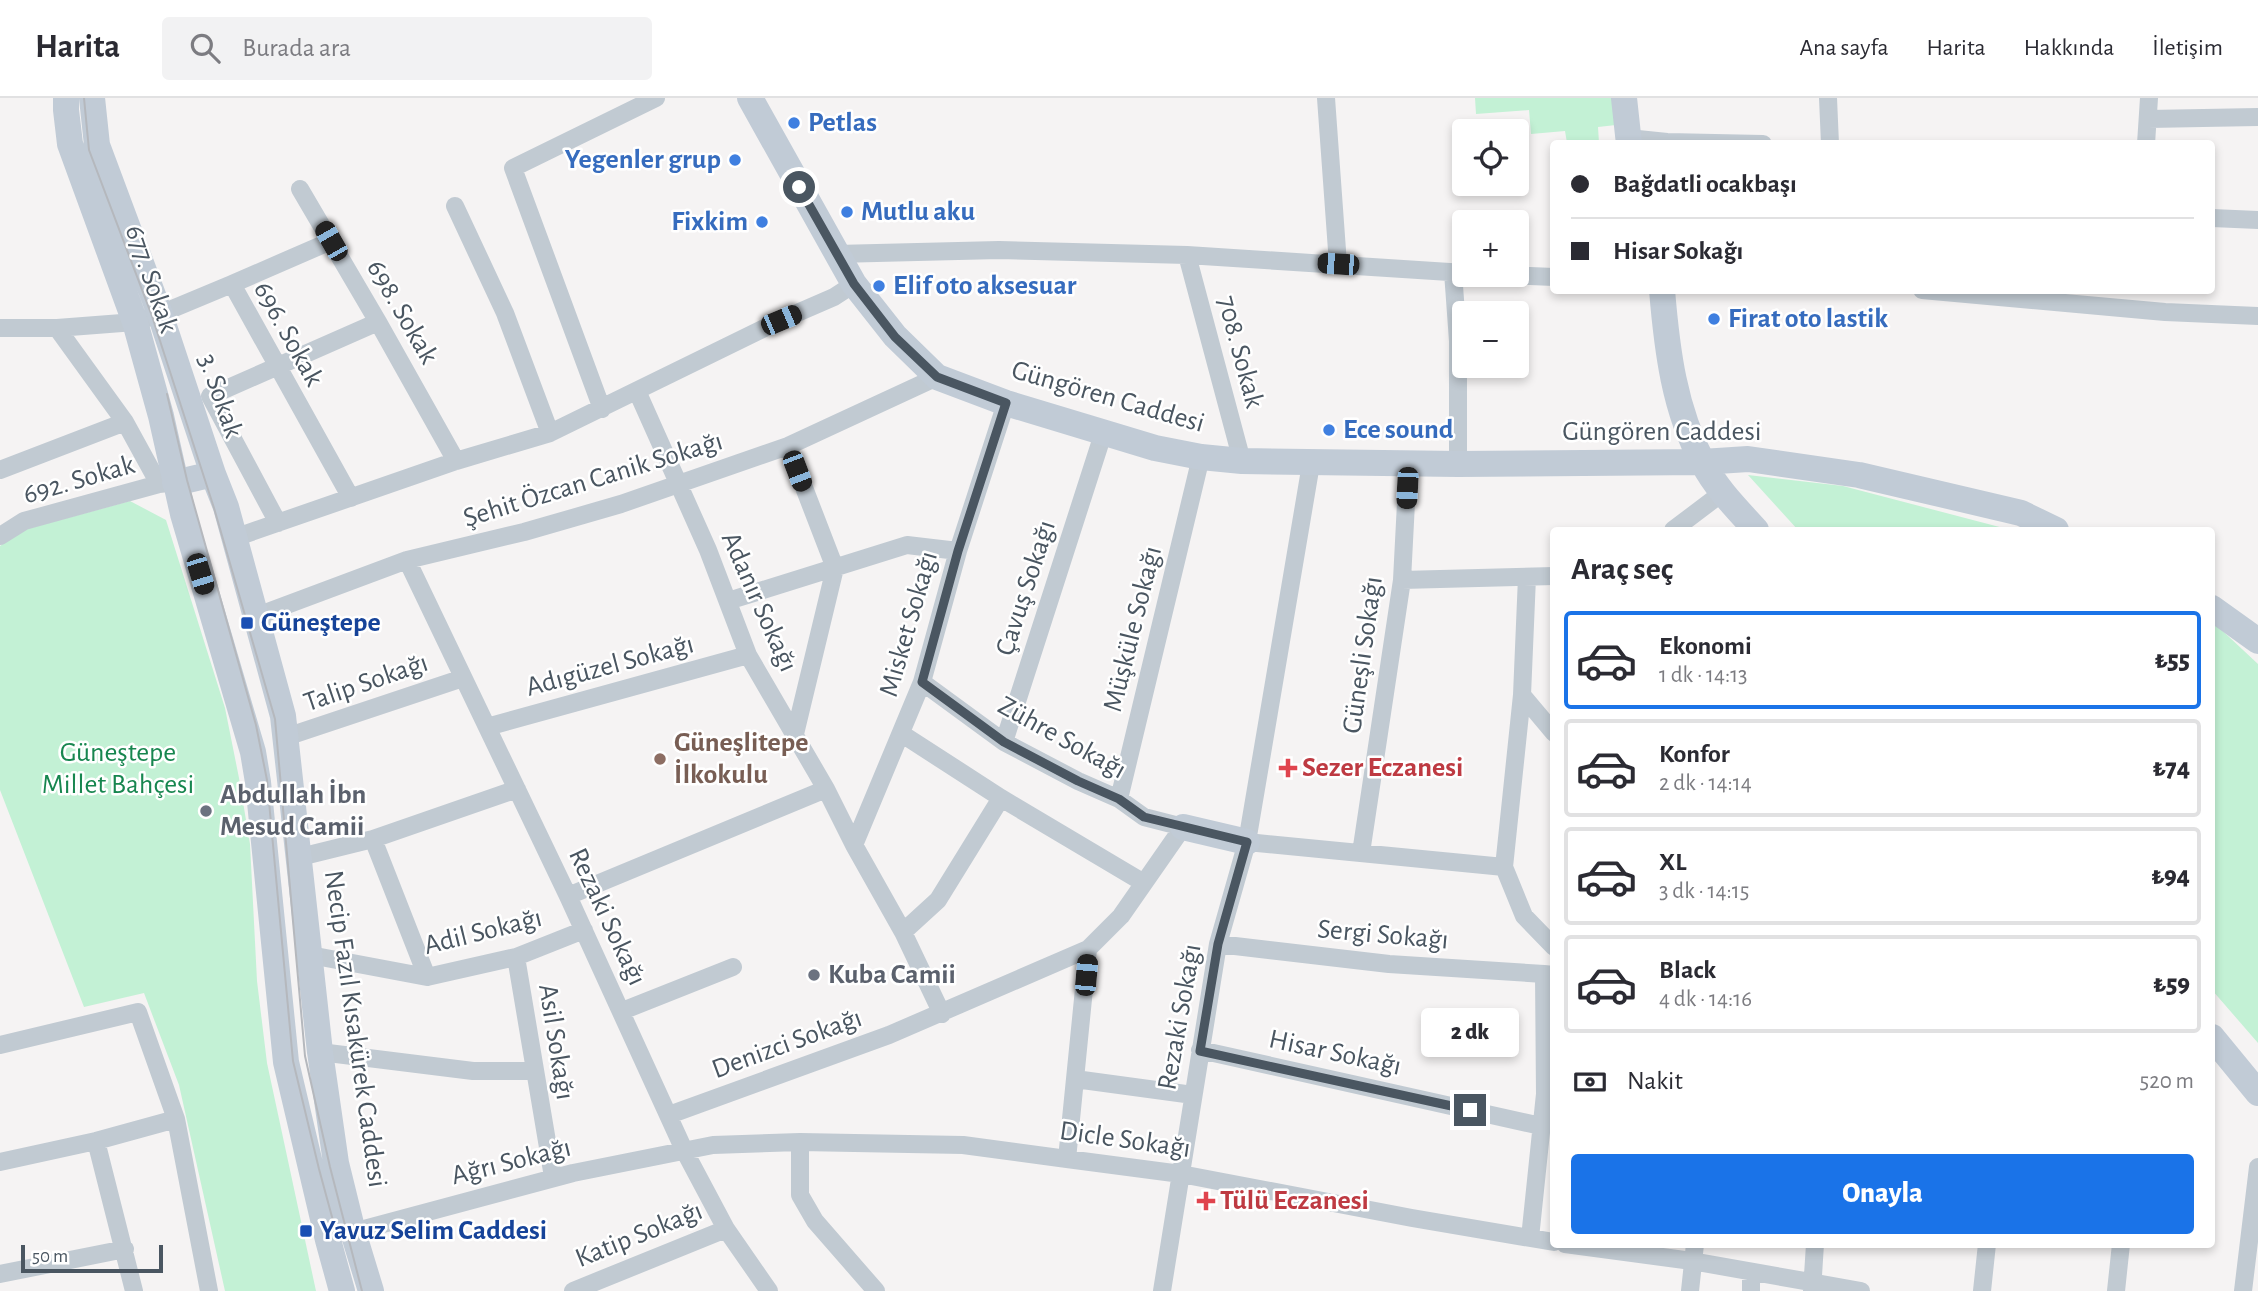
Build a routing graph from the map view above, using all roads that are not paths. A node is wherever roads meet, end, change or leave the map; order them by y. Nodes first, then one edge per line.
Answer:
1 (66, 98) edge
2 (92, 98) edge
3 (656, 98) edge
4 (750, 98) edge
5 (1326, 98) edge
6 (1624, 98) edge
7 (1828, 98) edge
8 (2149, 98) edge
9 (2258, 117) edge
10 (2148, 119) junction
11 (1629, 140) edge
12 (1830, 140) edge
13 (2146, 140) edge
14 (300, 189) dead end
15 (455, 206) dead end
16 (2215, 218) edge
17 (2258, 220) edge
18 (331, 241) junction
19 (836, 254) junction
20 (1187, 256) junction
21 (1338, 264) junction
22 (1452, 272) edge
23 (1529, 276) edge
24 (1550, 277) edge
25 (232, 284) junction
26 (854, 284) junction
27 (1459, 287) edge
28 (1662, 294) edge
29 (1967, 294) edge
30 (2137, 294) edge
31 (2136, 309) junction
32 (2258, 316) edge
33 (147, 318) junction
34 (378, 322) junction
35 (0, 328) edge
36 (58, 328) junction
37 (276, 366) junction
38 (937, 377) junction
39 (637, 391) junction
40 (1005, 408) junction
41 (603, 409) junction
42 (125, 422) junction
43 (550, 433) junction
44 (1101, 441) junction
45 (788, 446) junction
46 (456, 461) junction
47 (1242, 461) junction
48 (1702, 462) junction
49 (1200, 464) junction
50 (1311, 464) junction
51 (1408, 464) junction
52 (1458, 464) junction
53 (0, 470) edge
54 (213, 474) junction
55 (167, 483) junction
56 (678, 484) junction
57 (1722, 492) junction
58 (351, 498) junction
59 (278, 523) junction
60 (1677, 527) edge
61 (1753, 527) edge
62 (2050, 527) edge
63 (0, 536) edge
64 (234, 538) junction
65 (958, 551) junction
66 (407, 560) junction
67 (835, 568) junction
68 (1550, 576) edge
69 (1527, 577) junction
70 (1402, 580) junction
71 (728, 601) junction
72 (2215, 610) edge
73 (257, 616) junction
74 (2258, 641) edge
75 (748, 656) junction
76 (463, 678) junction
77 (922, 682) junction
78 (1522, 695) junction
79 (487, 727) junction
80 (1550, 728) edge
81 (795, 734) junction
82 (902, 734) junction
83 (286, 737) junction
84 (1004, 742) junction
85 (517, 789) junction
86 (826, 789) junction
87 (1001, 798) junction
88 (1119, 799) junction
89 (1183, 827) junction
90 (373, 839) junction
91 (1247, 842) junction
92 (854, 845) junction
93 (1361, 853) junction
94 (300, 857) junction
95 (1504, 867) junction
96 (1144, 883) junction
97 (568, 896) junction
98 (584, 930) junction
99 (903, 932) junction
100 (1550, 943) edge
101 (1218, 944) junction
102 (1088, 949) junction
103 (310, 955) junction
104 (516, 957) junction
105 (733, 967) dead end
106 (1549, 975) edge
107 (427, 977) junction
108 (621, 1011) junction
109 (942, 1014) junction
110 (1, 1041) edge
111 (2215, 1041) edge
112 (1200, 1051) junction
113 (320, 1052) junction
114 (534, 1071) junction
115 (1075, 1079) junction
116 (2258, 1093) edge
117 (1193, 1095) junction
118 (669, 1115) junction
119 (176, 1119) junction
120 (1541, 1126) junction
121 (96, 1141) junction
122 (800, 1142) junction
123 (684, 1150) junction
124 (1067, 1158) junction
125 (0, 1162) edge
126 (2258, 1167) edge
127 (1181, 1174) junction
128 (553, 1177) junction
129 (726, 1228) junction
130 (353, 1232) junction
131 (1530, 1238) junction
132 (1550, 1241) edge
133 (1622, 1248) edge
134 (1815, 1248) edge
135 (1987, 1248) edge
136 (2121, 1248) edge
137 (125, 1249) junction
138 (1694, 1253) edge
139 (1751, 1272) junction
140 (0, 1274) edge
141 (1813, 1287) edge
142 (134, 1291) edge
143 (209, 1291) edge
144 (342, 1291) edge
145 (371, 1291) edge
146 (573, 1291) edge
147 (769, 1291) edge
148 (876, 1291) edge
149 (1161, 1291) edge
150 (1690, 1291) edge
151 (1751, 1291) edge
152 (1861, 1291) edge
153 (1982, 1291) edge
154 (2116, 1291) edge
155 (2243, 1291) edge

1 - 33 street, 677. Sokak
2 - 33 street, 3. Sokak
3 - 41 street
4 - 19 street, Güngören Caddesi
5 - 21 street
6 - 11 street
7 - 12 street
8 - 10 street
9 - 10 street
10 - 13 street
14 - 18 street, 698. Sokak
15 - 43 street
16 - 17 street
18 - 25 street
18 - 34 street, 698. Sokak
19 - 20 street
19 - 26 street, Güngören Caddesi
20 - 21 street
20 - 47 street, 708. Sokak
21 - 22 street
23 - 24 street
25 - 33 street, 696. Sokak
25 - 37 street, 696. Sokak
26 - 38 street, Güngören Caddesi
26 - 39 street
27 - 52 street
28 - 48 street
29 - 31 street
30 - 31 street
31 - 32 street
33 - 36 street, 696. Sokak
33 - 54 street, 3. Sokak
33 - 55 street, 677. Sokak
34 - 37 street
34 - 46 street, 698. Sokak
35 - 36 street, 696. Sokak
36 - 42 street
37 - 58 street, 696. Sokak
37 - 59 street
38 - 40 street, Güngören Caddesi
38 - 45 street, Şehit Özcan Canik Sokağı
39 - 41 street
39 - 56 street, Adanır Sokağı
40 - 44 street, Güngören Caddesi
40 - 65 street, Misket Sokağı
41 - 43 street
42 - 53 street
42 - 55 street
43 - 46 street
44 - 49 street, Güngören Caddesi
44 - 84 street, Çavuş Sokağı
45 - 56 street, Şehit Özcan Canik Sokağı
45 - 67 street
46 - 58 street
47 - 49 street, Güngören Caddesi
47 - 50 street, Güngören Caddesi
48 - 52 street, Güngören Caddesi
48 - 57 street
48 - 62 street, Güngören Caddesi
49 - 88 street, Müşküle Sokağı
50 - 51 street, Güngören Caddesi
50 - 91 street, Rezaki Sokağı
51 - 52 street, Güngören Caddesi
51 - 70 street, Güneşli Sokağı
54 - 55 street
54 - 64 street, Necip Fazıl Kısakürek Caddesi
55 - 63 street, 692. Sokak
55 - 144 street
56 - 66 street, Şehit Özcan Canik Sokağı
56 - 71 street, Adanır Sokağı
57 - 60 street
57 - 61 street
58 - 59 street
59 - 64 street
64 - 73 street, Necip Fazıl Kısakürek Caddesi
65 - 67 street
65 - 77 street, Misket Sokağı
66 - 73 street, Şehit Özcan Canik Sokağı
66 - 76 street, Rezaki Sokağı
67 - 71 street
67 - 81 street
68 - 69 street
69 - 70 street
69 - 78 street
70 - 93 street, Güneşli Sokağı
71 - 75 street, Adanır Sokağı
72 - 74 street
73 - 83 street, Necip Fazıl Kısakürek Caddesi
75 - 79 street, Adıgüzel Sokağı
75 - 81 street, Adanır Sokağı
76 - 79 street, Rezaki Sokağı
76 - 83 street, Talip Sokağı
77 - 82 street, Misket Sokağı
77 - 84 street, Zühre Sokağı
78 - 80 street
78 - 95 street
79 - 85 street, Rezaki Sokağı
81 - 86 street, Adanır Sokağı
82 - 87 street
82 - 92 street, Misket Sokağı
83 - 94 street, Necip Fazıl Kısakürek Caddesi
84 - 88 street, Zühre Sokağı
85 - 90 street
85 - 97 street, Rezaki Sokağı
86 - 92 street, Adanır Sokağı
86 - 97 street
87 - 96 street
87 - 99 street
88 - 89 street, Zühre Sokağı
89 - 91 street
89 - 96 street, Denizci Sokağı
90 - 94 street
90 - 107 street
91 - 93 street
91 - 101 street, Rezaki Sokağı
92 - 99 street, Adanır Sokağı
93 - 95 street
94 - 103 street, Necip Fazıl Kısakürek Caddesi
95 - 100 street
96 - 102 street, Denizci Sokağı
97 - 98 street, Rezaki Sokağı
98 - 104 street, Adil Sokağı
98 - 108 street, Rezaki Sokağı
99 - 109 street, Adanır Sokağı
101 - 106 street, Sergi Sokağı
101 - 112 street, Rezaki Sokağı
102 - 109 street, Denizci Sokağı
102 - 115 street
103 - 107 street, Adil Sokağı
103 - 113 street, Necip Fazıl Kısakürek Caddesi
104 - 107 street, Adil Sokağı
104 - 114 street, Asil Sokağı
105 - 108 street
106 - 120 street
108 - 118 street, Rezaki Sokağı
109 - 118 street, Denizci Sokağı
110 - 119 street
111 - 116 street
112 - 117 street, Rezaki Sokağı
112 - 120 street, Hisar Sokağı
113 - 114 street
113 - 130 street, Necip Fazıl Kısakürek Caddesi
114 - 128 street, Asil Sokağı
115 - 117 street
115 - 124 street
117 - 127 street, Rezaki Sokağı
118 - 123 street, Rezaki Sokağı
119 - 121 street
119 - 143 street
120 - 131 street
121 - 125 street
121 - 137 street
122 - 123 street, Dicle Sokağı
122 - 124 street, Dicle Sokağı
122 - 148 street
123 - 128 street, Ağrı Sokağı
123 - 129 street, Rezaki Sokağı
124 - 127 street, Dicle Sokağı
126 - 155 street
127 - 131 street, Dicle Sokağı
127 - 149 street, Rezaki Sokağı
128 - 130 street, Ağrı Sokağı
129 - 146 street, Katip Sokağı
129 - 147 street, Rezaki Sokağı
130 - 145 street, Necip Fazıl Kısakürek Caddesi
131 - 132 street, Dicle Sokağı
133 - 138 street
134 - 141 street
135 - 153 street
136 - 154 street
137 - 140 street
137 - 142 street
138 - 139 street
138 - 150 street
139 - 141 street
139 - 151 street
141 - 152 street

